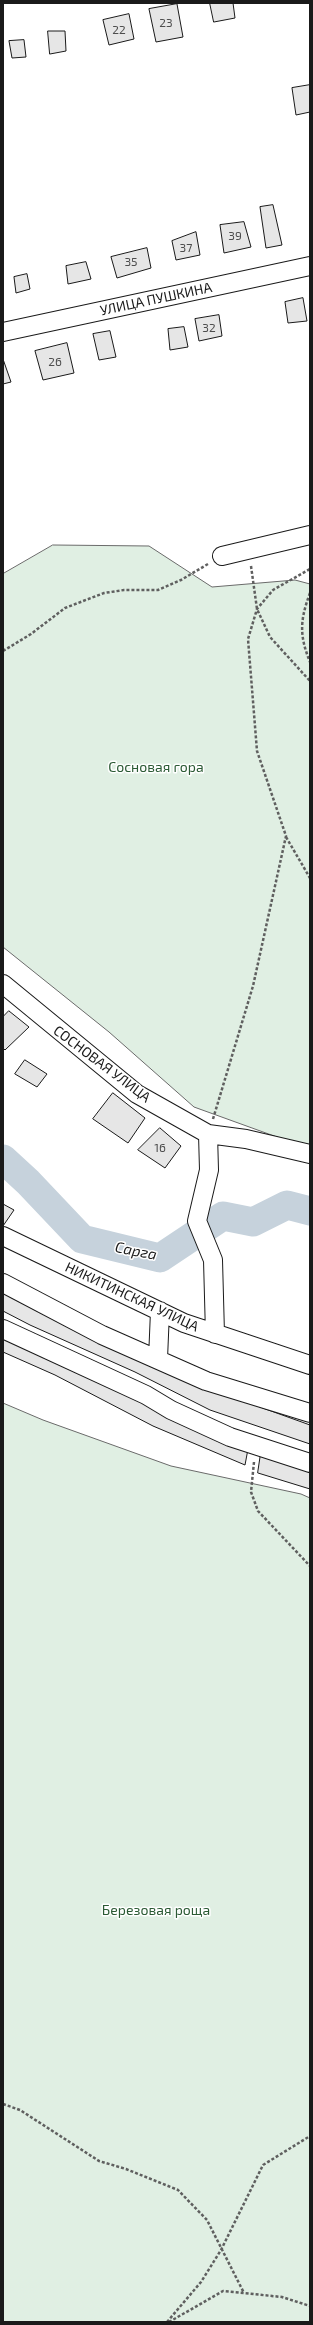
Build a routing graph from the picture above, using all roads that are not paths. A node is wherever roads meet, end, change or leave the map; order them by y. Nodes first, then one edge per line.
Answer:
1 (310, 266) edge
2 (3, 332) edge
3 (310, 535) edge
4 (222, 556) road end
5 (3, 984) edge
6 (208, 1134) junction
7 (310, 1154) edge
8 (3, 1236) edge
9 (3, 1283) edge
10 (160, 1311) junction
11 (3, 1329) edge
12 (215, 1334) junction
13 (158, 1359) junction
14 (310, 1365) edge
15 (310, 1413) edge
16 (310, 1463) edge

1 - 2 street, УЛИЦА ПУШКИНА
3 - 4 street
5 - 6 street, СОСНОВАЯ УЛИЦА
6 - 7 street, СОСНОВАЯ УЛИЦА
6 - 12 street
8 - 10 street, НИКИТИНСКАЯ УЛИЦА
9 - 13 street
10 - 12 street, НИКИТИНСКАЯ УЛИЦА
10 - 13 street
11 - 16 street
12 - 14 street, НИКИТИНСКАЯ УЛИЦА
13 - 15 street

